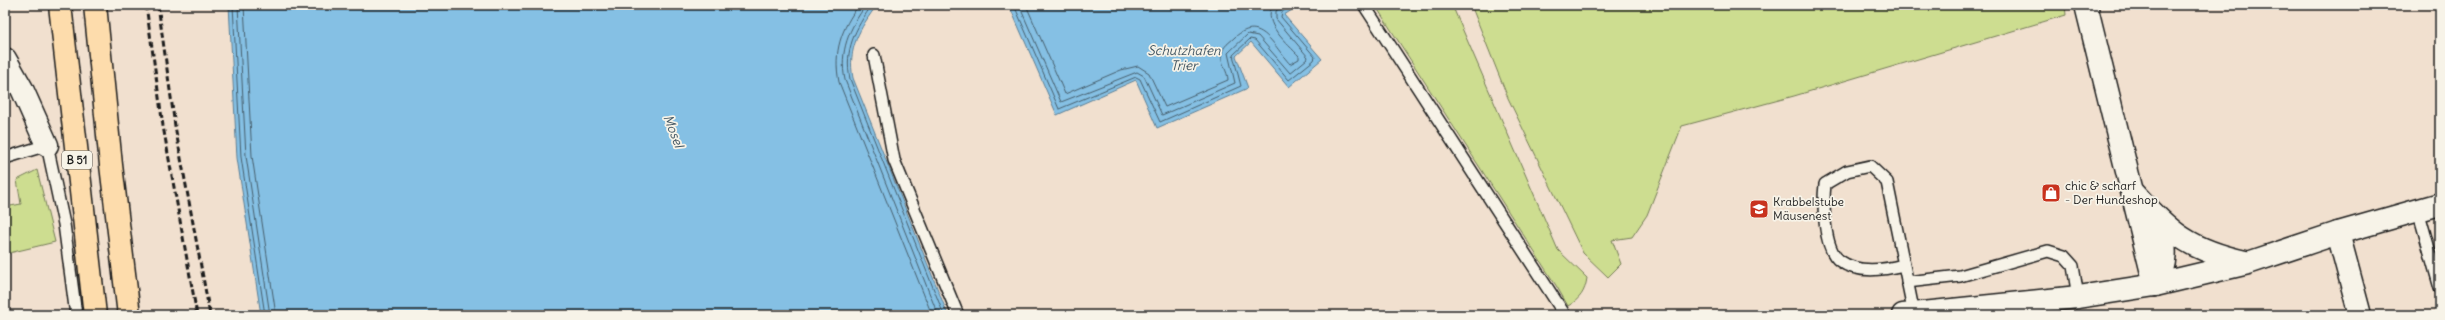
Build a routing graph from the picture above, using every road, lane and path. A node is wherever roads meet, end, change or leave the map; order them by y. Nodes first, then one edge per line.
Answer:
1 (60, 5) edge
2 (96, 5) edge
3 (1364, 5) edge
4 (2086, 5) edge
5 (874, 55) dead end
6 (5, 59) edge
7 (47, 145) junction
8 (5, 158) edge
9 (2133, 192) junction
10 (2440, 204) edge
11 (2418, 210) junction
12 (2160, 222) junction
13 (2338, 233) junction
14 (2435, 251) edge
15 (2248, 263) junction
16 (1903, 265) junction
17 (1907, 282) junction
18 (2155, 285) junction
19 (2440, 288) edge
20 (2078, 297) junction
21 (1908, 314) edge
22 (76, 315) edge
23 (94, 315) edge
24 (129, 315) edge
25 (958, 315) edge
26 (1560, 315) edge
27 (2360, 315) edge

1 - 23 main road, B 51
2 - 24 main road, B 51
3 - 26 lane
4 - 9 street
5 - 25 lane
6 - 7 street
7 - 8 lane
7 - 22 lane
9 - 12 street
9 - 18 street
10 - 11 street
11 - 13 street
11 - 14 lane
12 - 15 street
12 - 18 street
13 - 15 street
13 - 27 street
14 - 19 lane
15 - 18 street
16 - 16 lane
16 - 17 lane
17 - 20 lane
17 - 21 lane
18 - 20 street
20 - 21 street

